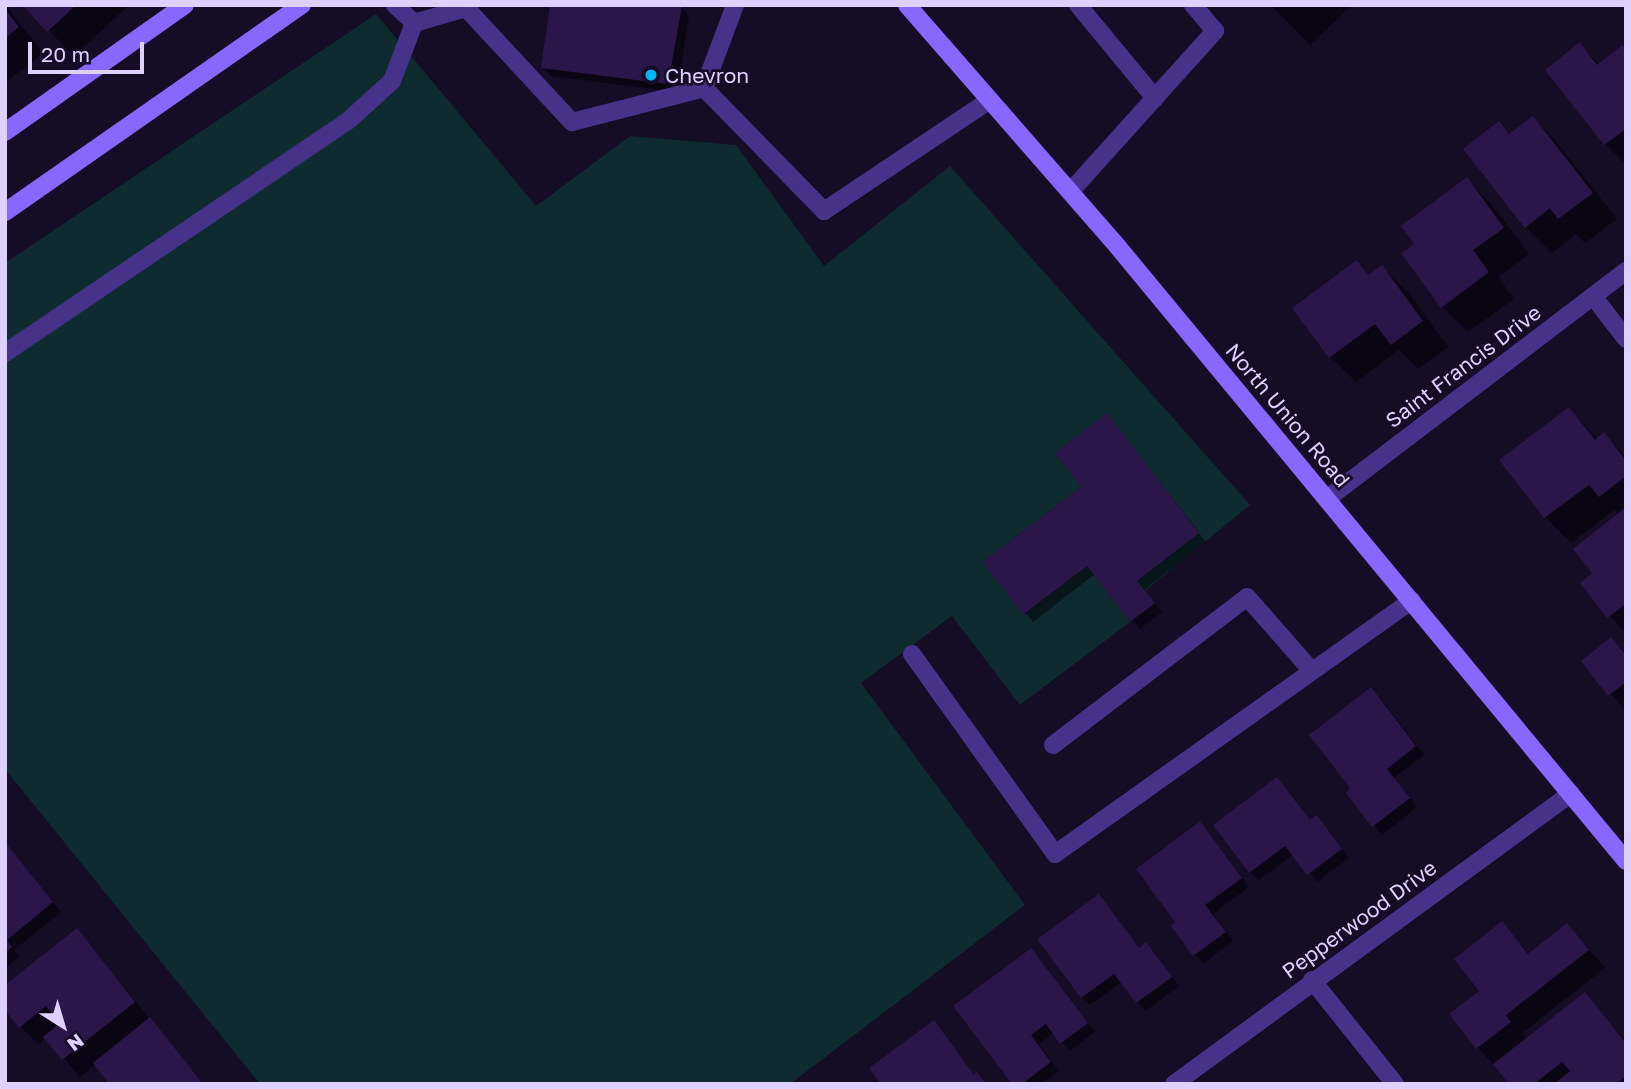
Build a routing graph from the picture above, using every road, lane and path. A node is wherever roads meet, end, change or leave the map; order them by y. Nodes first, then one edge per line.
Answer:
1 (185, 5) edge
2 (302, 5) edge
3 (395, 5) edge
4 (735, 5) edge
5 (907, 5) edge
6 (1078, 5) edge
7 (1193, 5) edge
8 (468, 7) edge
9 (414, 23) junction
10 (704, 88) junction
11 (1155, 98) junction
12 (990, 100) junction
13 (5, 132) edge
14 (1070, 192) junction
15 (5, 212) edge
16 (1626, 271) edge
17 (1593, 296) junction
18 (1626, 339) edge
19 (5, 353) edge
20 (1328, 498) junction
21 (1412, 600) junction
22 (912, 654) dead end
23 (1312, 671) junction
24 (1053, 745) dead end
25 (1571, 793) junction
26 (1626, 861) edge
27 (1312, 980) junction
28 (1174, 1084) edge
29 (1395, 1084) edge

1 - 13 street
2 - 15 street
3 - 9 street
4 - 10 street
5 - 12 street, North Union Road
6 - 11 street
7 - 11 street
8 - 9 street
8 - 10 street
9 - 19 street
10 - 12 street
11 - 14 street
12 - 14 street, North Union Road
14 - 20 street, North Union Road
16 - 17 street, Saint Francis Drive
17 - 18 street
17 - 20 street, Saint Francis Drive
20 - 21 street, North Union Road
21 - 23 street
21 - 25 street, North Union Road
22 - 23 street
23 - 24 street
25 - 26 street, North Union Road
25 - 27 street, Pepperwood Drive
27 - 28 street, Pepperwood Drive
27 - 29 street

